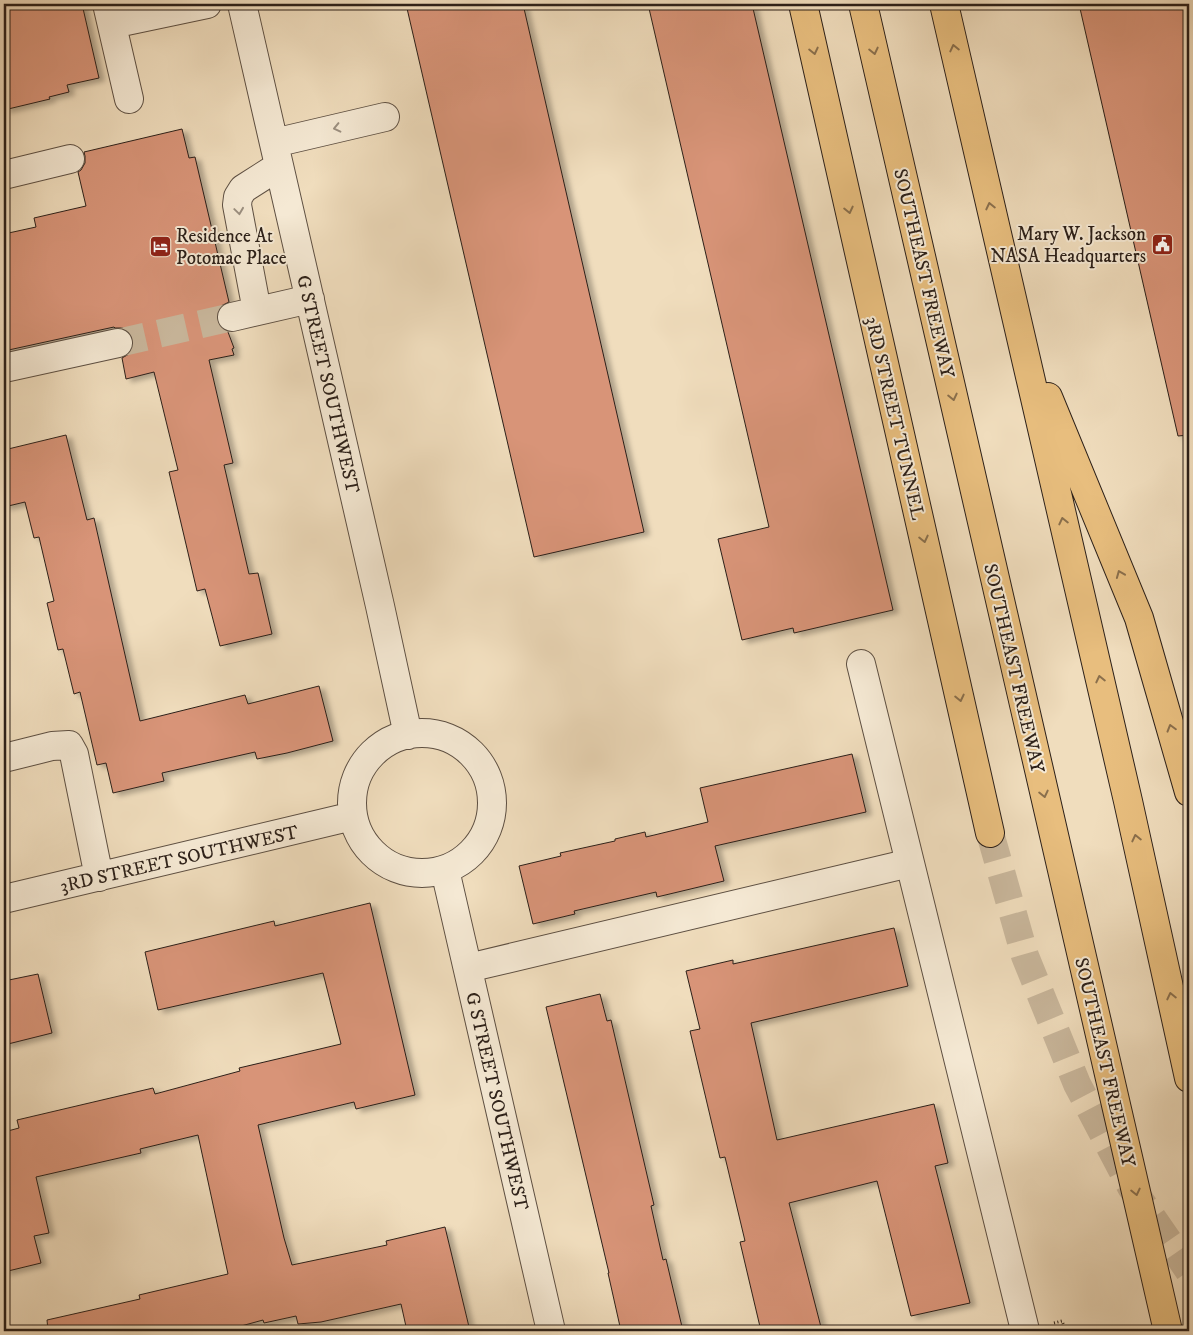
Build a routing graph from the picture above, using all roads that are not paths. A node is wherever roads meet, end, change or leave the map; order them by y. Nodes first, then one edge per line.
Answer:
1 (207, 4) edge
2 (242, 4) edge
3 (803, 4) edge
4 (863, 4) edge
5 (944, 4) edge
6 (110, 14) edge
7 (129, 99) dead end
8 (385, 117) dead end
9 (277, 154) junction
10 (70, 159) dead end
11 (4, 174) edge
12 (310, 299) junction
13 (1017, 322) junction
14 (118, 342) tunnel mouth
15 (4, 368) edge
16 (861, 664) dead end
17 (408, 735) junction
18 (4, 758) edge
19 (1189, 792) edge
20 (353, 816) junction
21 (990, 833) tunnel mouth
22 (910, 863) junction
23 (445, 870) junction
24 (99, 877) junction
25 (4, 899) edge
26 (468, 968) junction
27 (1189, 1078) edge
28 (552, 1331) edge
29 (1022, 1331) edge
30 (1168, 1331) edge

1 - 6 street
2 - 9 street, G STREET SOUTHWEST
3 -> 21 highway, 3RD STREET TUNNEL
4 -> 30 highway, SOUTHEAST FREEWAY
13 -> 5 highway
6 - 7 street
8 -> 9 street
9 - 12 street, G STREET SOUTHWEST
9 -> 12 street
10 - 11 street
12 - 17 street, G STREET SOUTHWEST
19 -> 13 highway
27 -> 13 highway
14 - 15 street
16 - 22 street
17 - 20 street
17 - 23 street
18 - 24 street
20 - 23 street
20 - 24 street, 3RD STREET SOUTHWEST
22 - 26 street
22 - 29 street
23 - 26 street, G STREET SOUTHWEST
24 - 25 street, 3RD STREET SOUTHWEST
26 - 28 street, G STREET SOUTHWEST

